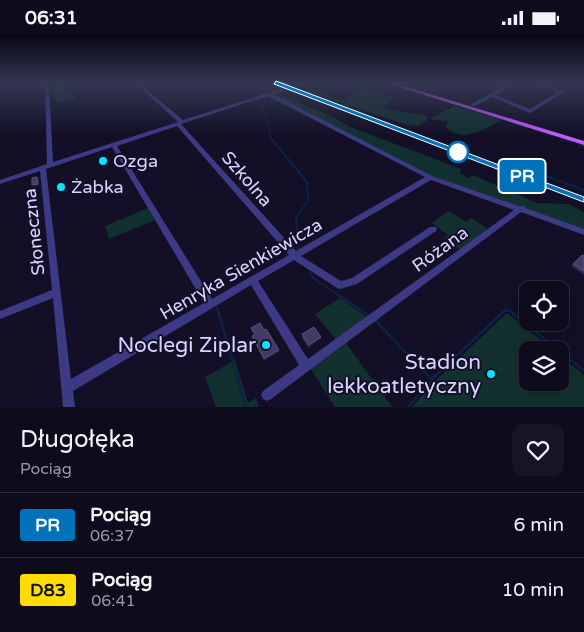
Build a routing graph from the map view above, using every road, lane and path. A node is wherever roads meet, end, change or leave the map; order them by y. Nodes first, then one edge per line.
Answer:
1 (47, 100) edge
2 (155, 100) edge
3 (249, 100) edge
4 (281, 100) edge
5 (445, 100) edge
6 (457, 100) edge
7 (481, 100) edge
8 (504, 100) edge
9 (548, 100) edge
10 (473, 105) junction
11 (179, 123) junction
12 (584, 139) edge
13 (584, 143) edge
14 (113, 144) junction
15 (47, 166) junction
16 (430, 177) junction
17 (0, 182) edge
18 (522, 208) junction
19 (433, 229) dead end
20 (584, 232) edge
21 (295, 255) junction
22 (253, 280) junction
23 (57, 292) junction
24 (210, 305) junction
25 (0, 315) edge
26 (306, 366) junction
27 (67, 388) junction
28 (267, 395) dead end
29 (69, 407) edge

1 - 15 street, Słoneczna
2 - 11 street, Szkolna
3 - 11 street
4 - 16 street
5 - 13 main road
6 - 10 main road
7 - 10 street
8 - 9 street
10 - 12 main road
11 - 14 street
11 - 21 street, Szkolna
14 - 15 street
14 - 24 street
15 - 17 street
15 - 23 street, Słoneczna
16 - 18 street
16 - 21 street, Henryka Sienkiewicza
18 - 20 street
18 - 26 street, Różana
19 - 21 street, Szkolna
21 - 22 street, Henryka Sienkiewicza
22 - 24 street, Henryka Sienkiewicza
22 - 26 street
23 - 25 street, Słoneczna
23 - 27 street, Słoneczna
24 - 27 street, Henryka Sienkiewicza
26 - 28 street, Różana
27 - 29 street, Słoneczna

